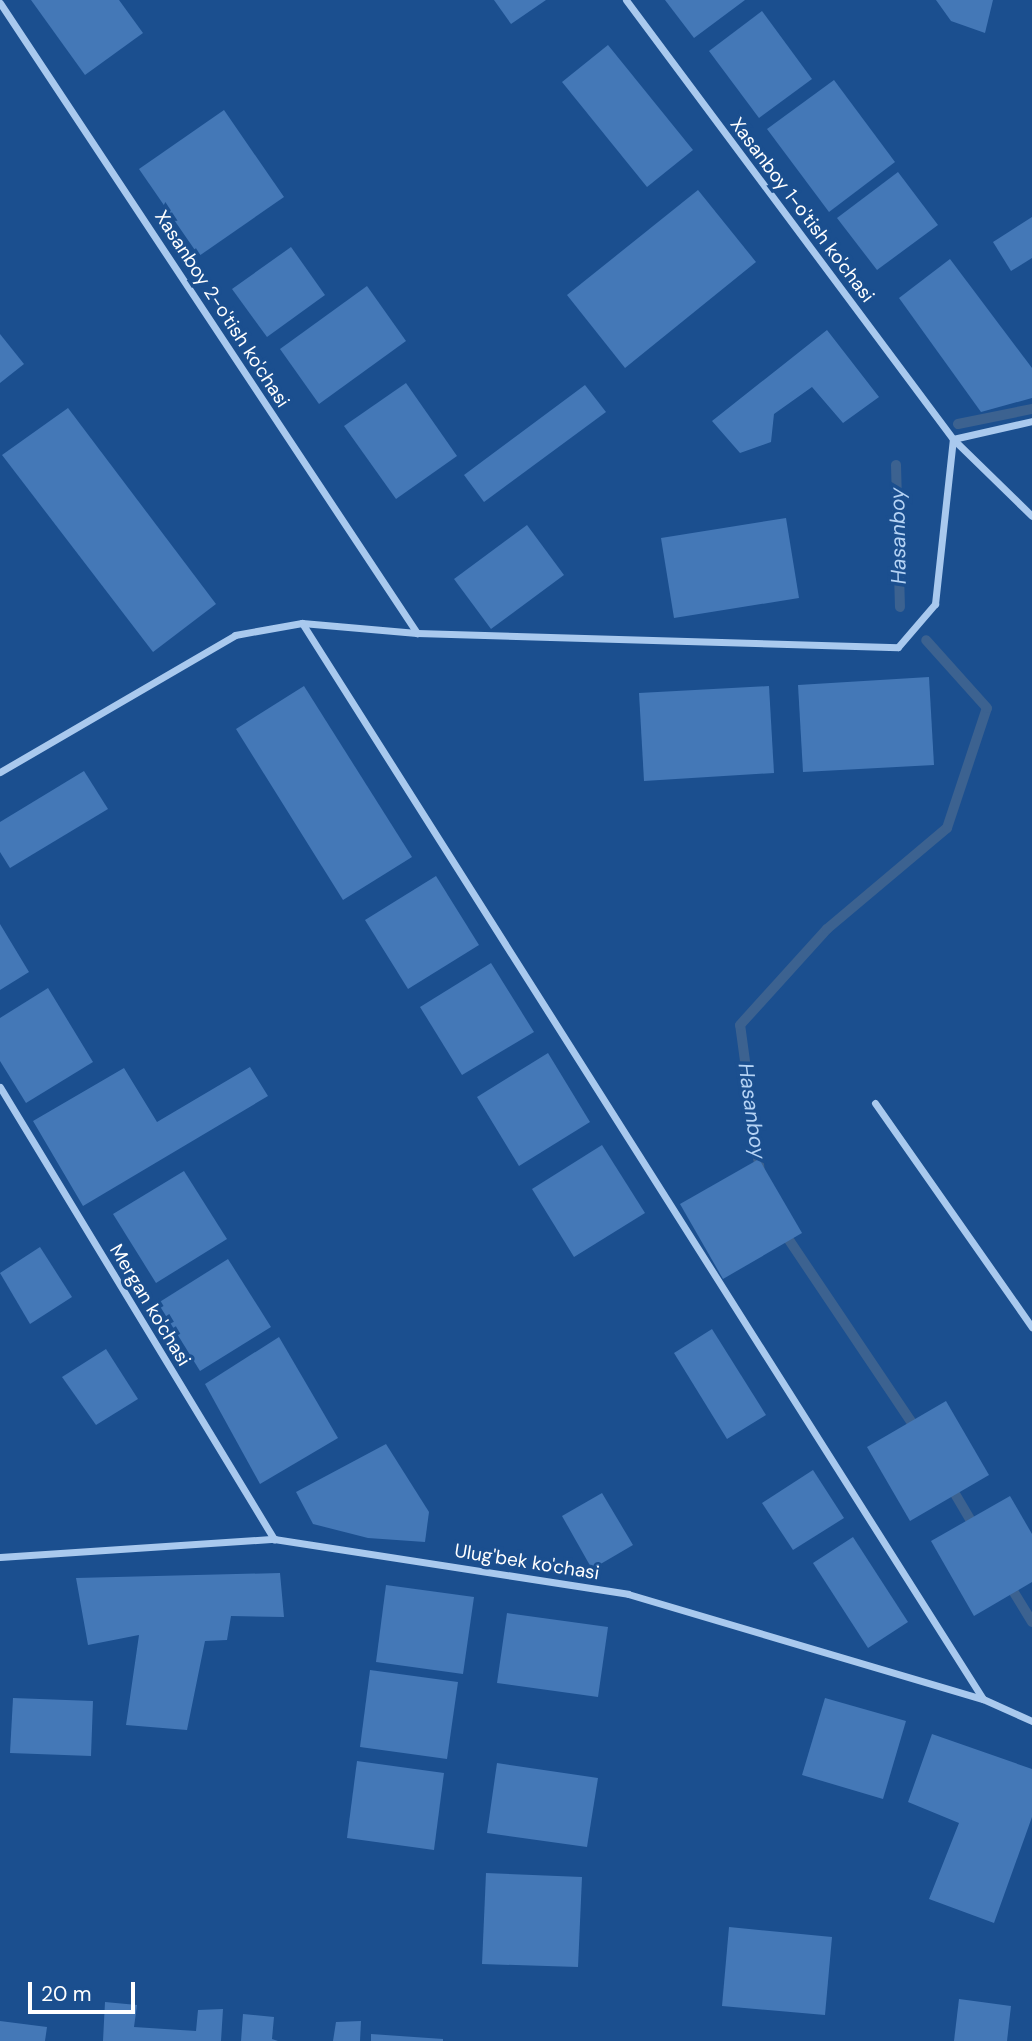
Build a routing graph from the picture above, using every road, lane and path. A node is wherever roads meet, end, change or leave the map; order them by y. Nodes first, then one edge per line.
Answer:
1 (626, 0) edge
2 (0, 3) edge
3 (1032, 421) edge
4 (953, 439) junction
5 (1032, 516) edge
6 (302, 623) junction
7 (417, 633) junction
8 (0, 772) edge
9 (0, 1087) edge
10 (875, 1103) dead end
11 (1032, 1327) edge
12 (274, 1539) junction
13 (0, 1557) edge
14 (983, 1699) junction
15 (1032, 1721) edge

1 - 4 street, Xasanboy 1-o'tish ko'chasi
2 - 7 street, Xasanboy 2-o'tish ko'chasi
3 - 4 street
4 - 5 street, Xasanboy 1-o'tish ko'chasi
4 - 7 street
6 - 7 street
6 - 8 street
6 - 14 street
9 - 12 street, Mergan ko'chasi
10 - 11 street
12 - 13 street, Ulug'bek ko'chasi
12 - 14 street, Ulug'bek ko'chasi
14 - 15 street, Ulug'bek ko'chasi

